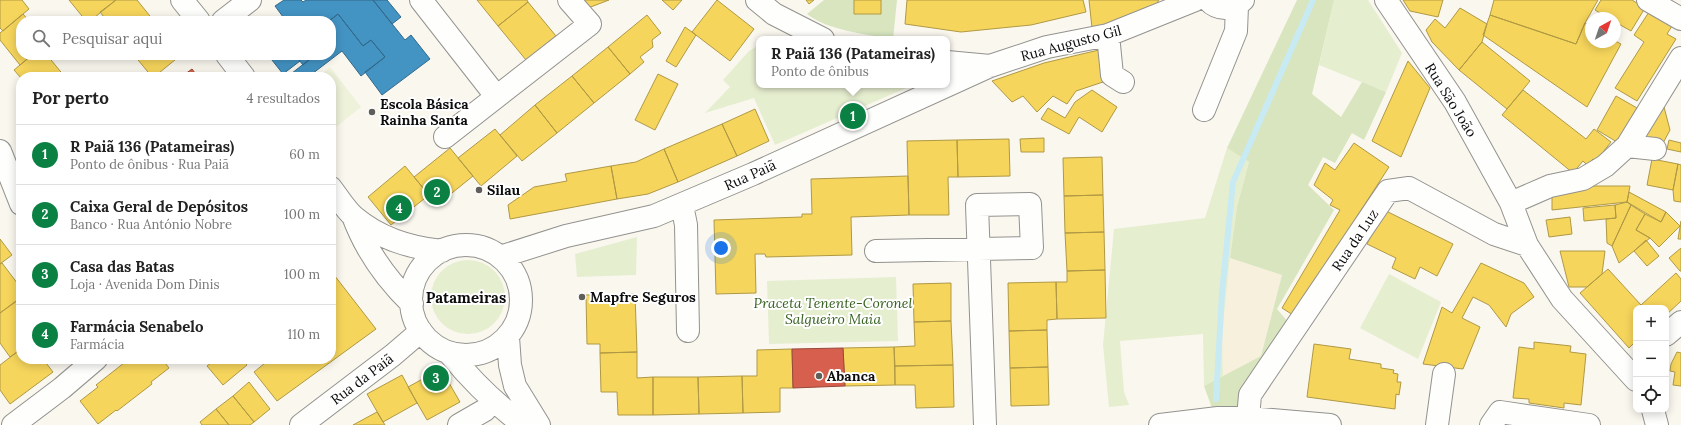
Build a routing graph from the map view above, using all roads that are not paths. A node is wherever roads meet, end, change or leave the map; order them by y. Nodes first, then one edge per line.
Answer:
1 (182, 0) edge
2 (250, 0) edge
3 (421, 0) edge
4 (569, 0) edge
5 (757, 0) edge
6 (1195, 0) edge
7 (1208, 0) edge
8 (1386, 0) edge
9 (1648, 0) edge
10 (1240, 3) edge
11 (195, 16) edge
12 (229, 16) edge
13 (1681, 19) edge
14 (1108, 35) junction
15 (817, 36) edge
16 (1681, 58) edge
17 (231, 60) edge
18 (950, 62) edge
19 (990, 66) junction
20 (240, 72) edge
21 (1123, 82) dead end
22 (950, 84) edge
23 (941, 88) edge
24 (496, 96) junction
25 (1204, 110) dead end
26 (445, 137) dead end
27 (1628, 146) junction
28 (1655, 149) dead end
29 (0, 151) edge
30 (16, 191) edge
31 (336, 194) edge
32 (1511, 203) junction
33 (682, 205) junction
34 (353, 216) junction
35 (1527, 245) junction
36 (442, 251) junction
37 (876, 251) dead end
38 (500, 257) junction
39 (412, 304) junction
40 (1681, 322) edge
41 (421, 331) junction
42 (688, 331) dead end
43 (1669, 332) edge
44 (508, 337) junction
45 (449, 353) junction
46 (90, 364) edge
47 (1633, 370) edge
48 (1444, 374) dead end
49 (485, 410) dead end
50 (1654, 413) edge
51 (1248, 418) junction
52 (13, 425) edge
53 (301, 425) edge
54 (459, 425) edge
55 (524, 425) edge
56 (540, 425) edge
57 (984, 425) edge
58 (1160, 425) edge
59 (1330, 425) edge
60 (1437, 425) edge
61 (1491, 425) edge
62 (1589, 425) edge
63 (1657, 425) edge

1 - 11 street
2 - 12 street
3 - 24 street
4 - 24 street
5 - 15 street
6 - 14 street, Rua Augusto Gil
7 - 10 street
8 - 32 street, Rua São João
9 - 13 street
10 - 25 street
14 - 19 street, Rua Augusto Gil
14 - 21 street
16 - 27 street
17 - 20 street
18 - 19 street
19 - 22 street, Rua Paiã
23 - 33 street, Rua Paiã
24 - 26 street
27 - 28 street
27 - 32 street
29 - 30 street
31 - 34 street
32 - 35 street, Rua São João
33 - 38 street, Rua Paiã
33 - 42 street
34 - 36 street
34 - 39 street
35 - 47 street, Rua São João
35 - 51 street, Rua da Luz
36 - 38 street
36 - 39 street
37 - 57 street
38 - 44 street
39 - 41 street
40 - 43 street
41 - 45 street
41 - 53 street, Rua da Paiã
44 - 45 street
44 - 56 street
45 - 55 street
46 - 52 street
48 - 60 street
49 - 54 street
50 - 63 street
51 - 58 street
51 - 59 street
61 - 62 street

